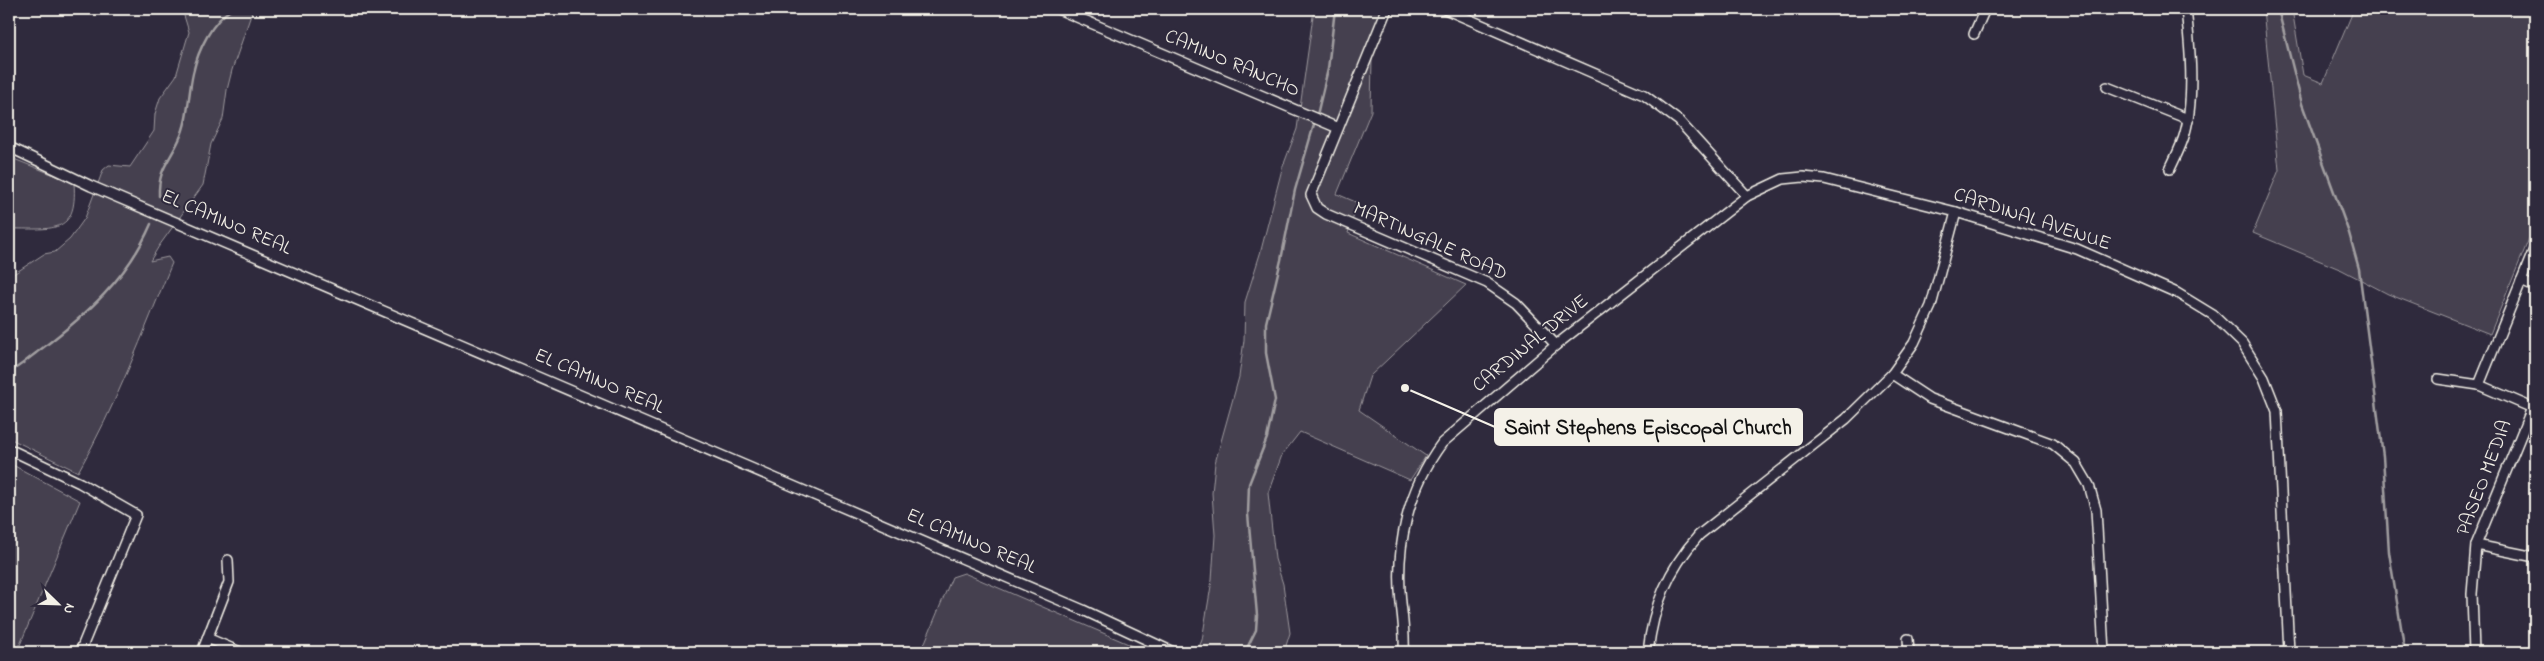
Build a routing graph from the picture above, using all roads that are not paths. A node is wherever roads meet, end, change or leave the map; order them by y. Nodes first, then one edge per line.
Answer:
1 (1058, 9) edge
2 (1388, 9) edge
3 (1445, 9) edge
4 (1985, 9) edge
5 (2186, 9) edge
6 (1974, 34) dead end
7 (2107, 87) dead end
8 (2188, 119) junction
9 (1338, 128) junction
10 (9, 147) edge
11 (2170, 169) dead end
12 (1747, 196) junction
13 (1956, 212) junction
14 (2535, 247) edge
15 (2521, 281) junction
16 (2535, 287) edge
17 (1556, 345) junction
18 (1892, 374) junction
19 (2438, 380) dead end
20 (2479, 385) junction
21 (2534, 408) edge
22 (9, 449) edge
23 (2476, 545) junction
24 (2535, 557) edge
25 (228, 560) dead end
26 (207, 638) junction
27 (1908, 639) dead end
28 (82, 651) edge
29 (202, 652) edge
30 (240, 652) edge
31 (1173, 652) edge
32 (1404, 652) edge
33 (1648, 652) edge
34 (1909, 652) edge
35 (2104, 652) edge
36 (2289, 652) edge
37 (2474, 652) edge

1 - 9 street, CAMINO RANCHO
2 - 9 street
3 - 12 street
4 - 6 street
5 - 8 street
7 - 8 street
8 - 11 street
9 - 17 street, MARTINGALE ROAD
10 - 31 street, EL CAMINO REAL
12 - 13 street, CARDINAL AVENUE
12 - 17 street, CARDINAL DRIVE
13 - 18 street
13 - 36 street, CARDINAL AVENUE
14 - 15 street
15 - 16 street
15 - 20 street
17 - 32 street, CARDINAL DRIVE
18 - 33 street
18 - 35 street
19 - 20 street
20 - 21 street
21 - 23 street, PASEO MEDIA
22 - 28 street
23 - 24 street
23 - 37 street, PASEO MEDIA
25 - 26 street
26 - 29 street
26 - 30 street
27 - 34 street

